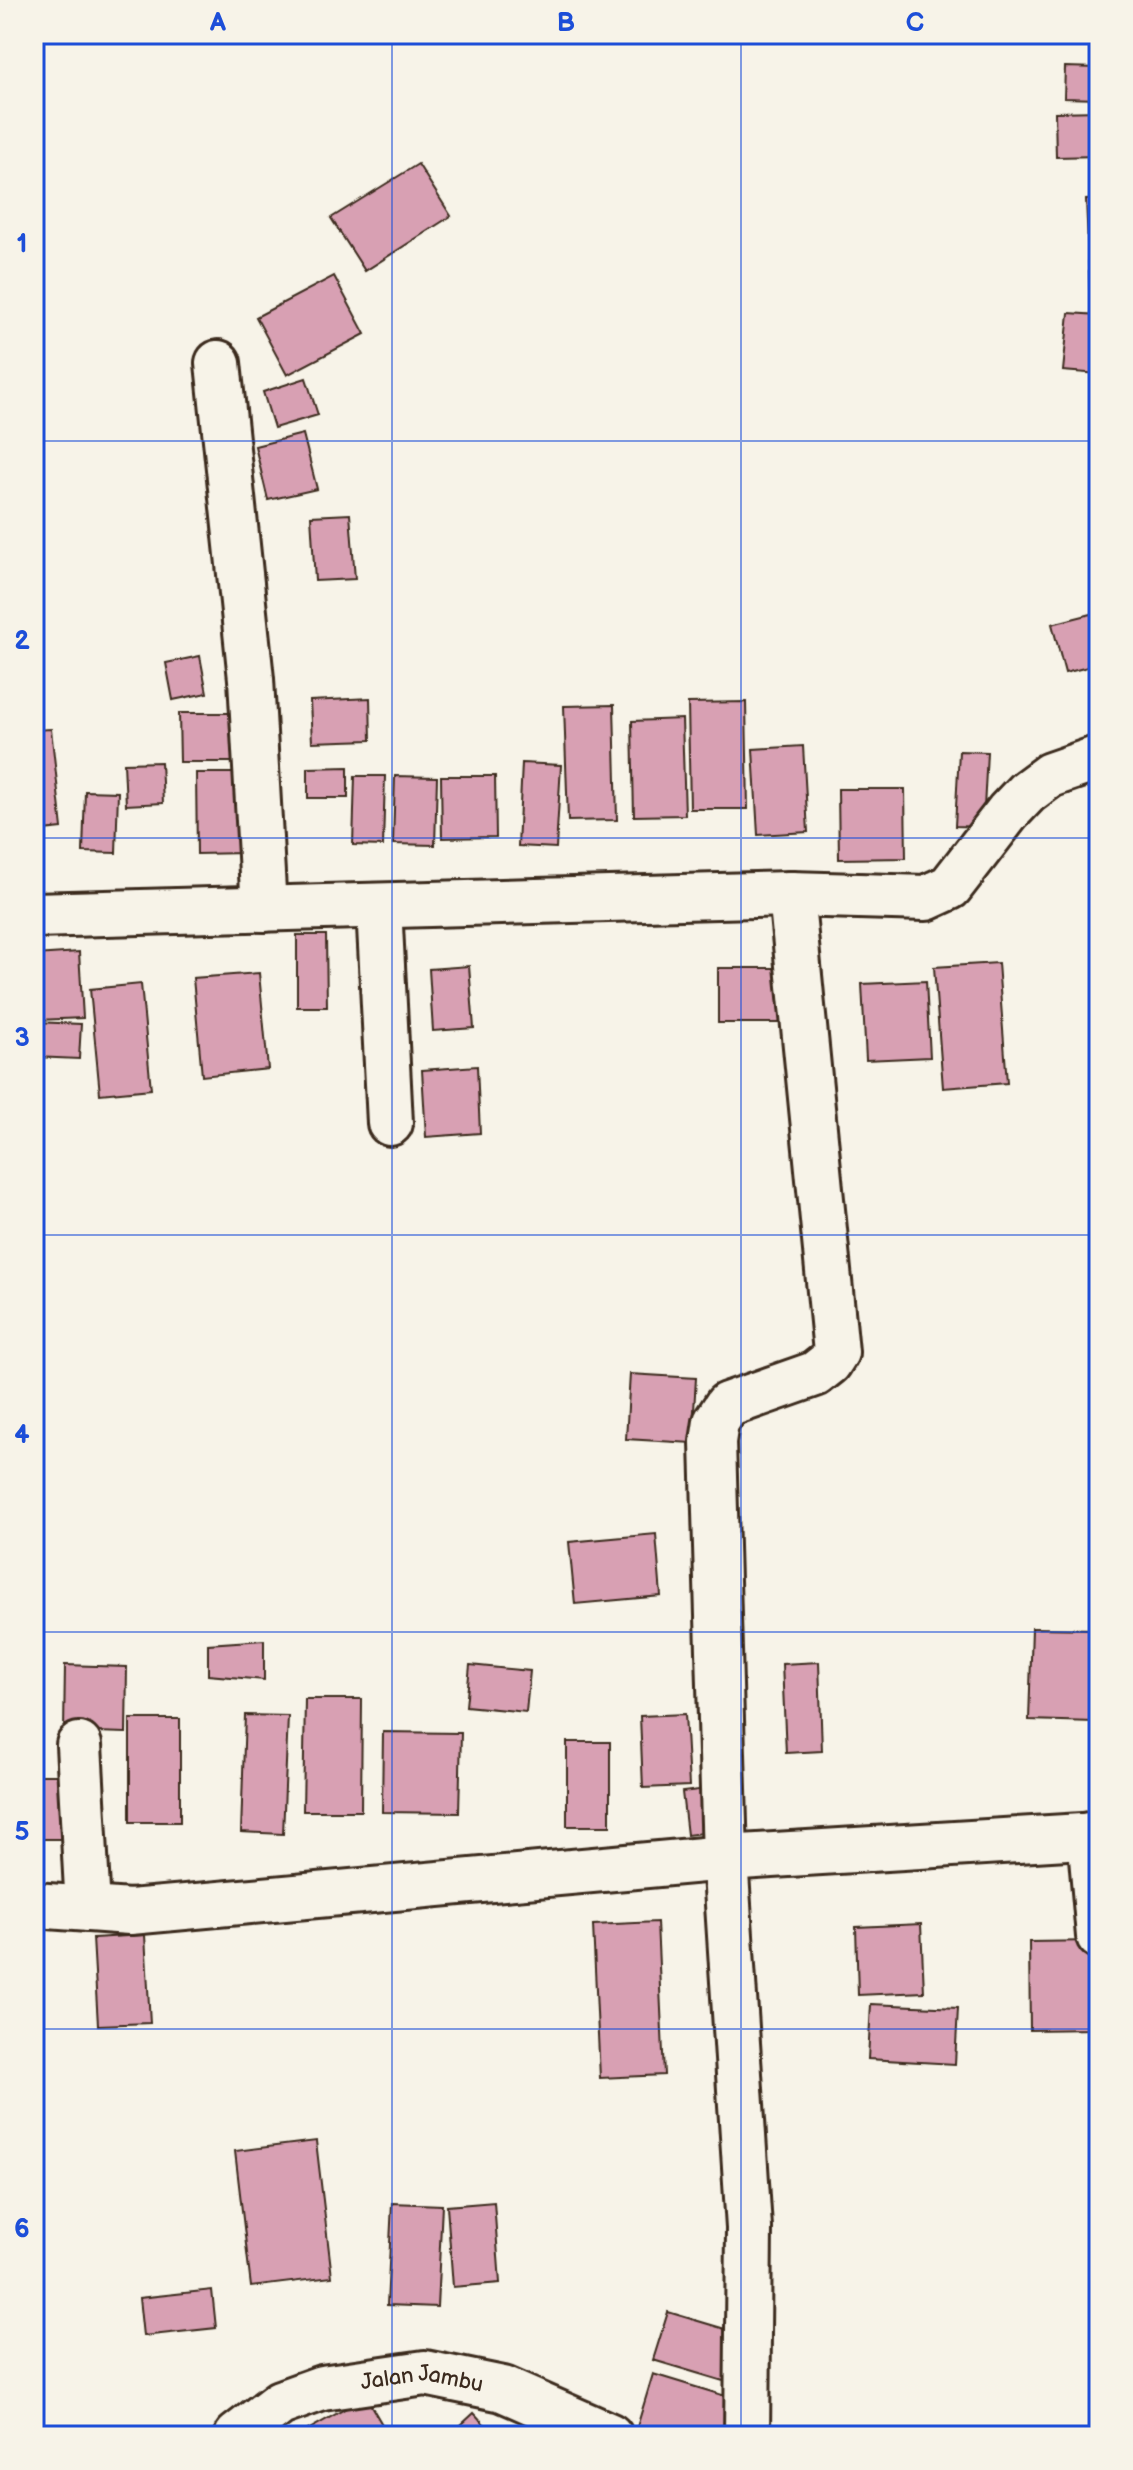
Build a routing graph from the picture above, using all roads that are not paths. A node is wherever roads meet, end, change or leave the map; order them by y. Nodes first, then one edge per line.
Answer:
1 (218, 363) dead end
2 (1099, 758) edge
3 (791, 894) junction
4 (379, 906) junction
5 (264, 909) junction
6 (34, 915) edge
7 (390, 1123) dead end
8 (79, 1745) dead end
9 (1095, 1835) edge
10 (725, 1858) junction
11 (34, 1905) edge
12 (88, 1909) junction
13 (1099, 1936) edge
14 (237, 2436) edge
15 (610, 2436) edge
16 (747, 2436) edge

1 - 5 street
2 - 3 street
3 - 4 street
3 - 10 street
4 - 5 street
4 - 7 street
5 - 6 street
8 - 12 street
9 - 10 street
9 - 13 street
10 - 12 street
10 - 16 street
11 - 12 street
14 - 15 street, Jalan Jambu

